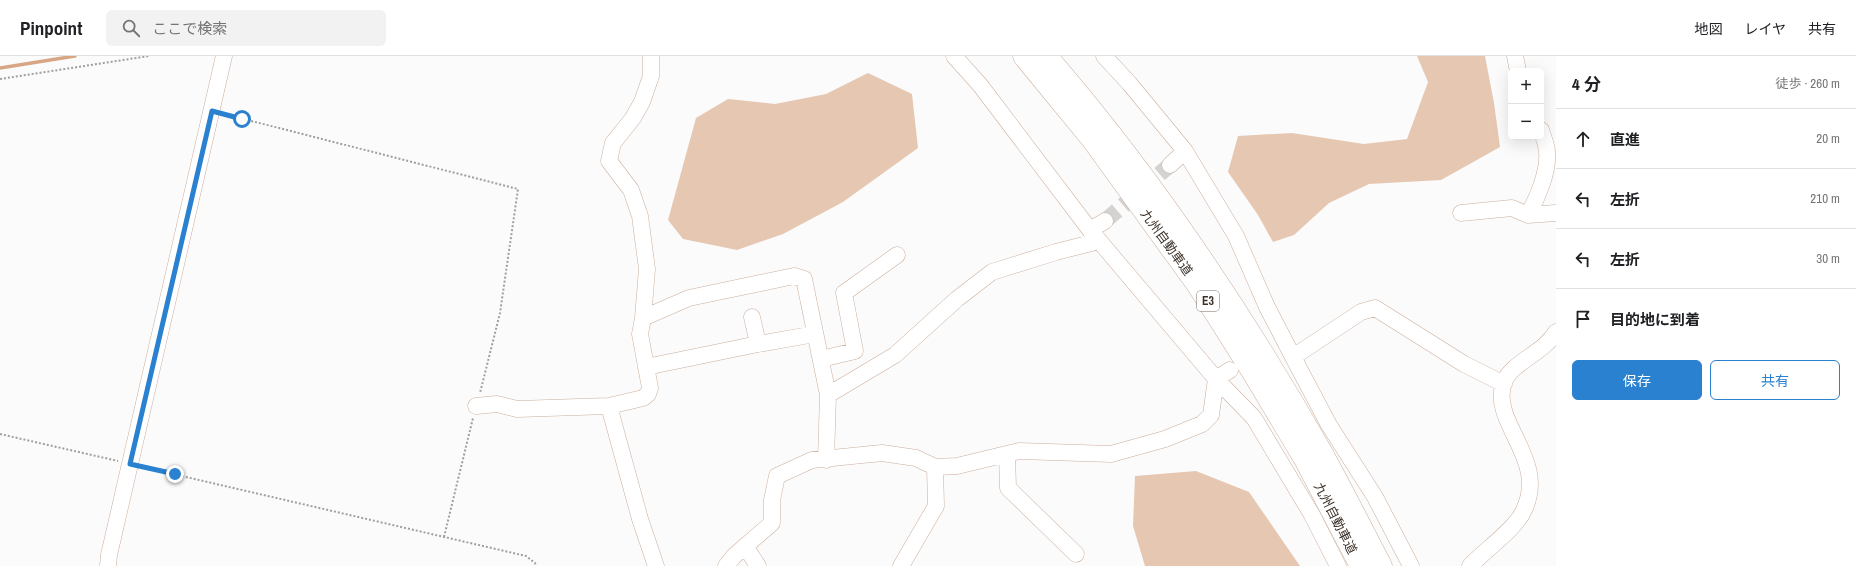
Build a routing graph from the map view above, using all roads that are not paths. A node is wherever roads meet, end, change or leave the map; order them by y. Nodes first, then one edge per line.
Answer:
1 (224, 56) edge
2 (651, 56) edge
3 (954, 56) edge
4 (1024, 56) edge
5 (1046, 56) edge
6 (1104, 56) edge
7 (1515, 56) edge
8 (1517, 68) edge
9 (1544, 139) edge
10 (1185, 152) junction
11 (1170, 165) tunnel mouth
12 (1461, 213) dead end
13 (1556, 213) edge
14 (1528, 215) junction
15 (1105, 221) tunnel mouth
16 (1095, 236) junction
17 (897, 255) dead end
18 (752, 317) dead end
19 (643, 318) junction
20 (1556, 332) edge
21 (815, 334) junction
22 (758, 344) junction
23 (1293, 357) junction
24 (821, 359) junction
25 (646, 367) junction
26 (1230, 370) dead end
27 (1216, 379) junction
28 (1504, 384) junction
29 (828, 395) junction
30 (476, 406) road end
31 (609, 406) junction
32 (1007, 454) junction
33 (826, 460) junction
34 (935, 467) junction
35 (745, 546) junction
36 (1076, 554) dead end
37 (108, 566) edge
38 (656, 566) edge
39 (726, 566) edge
40 (758, 566) edge
41 (901, 566) edge
42 (1338, 566) edge
43 (1361, 566) edge
44 (1382, 566) edge
45 (1411, 566) edge
46 (1470, 566) edge

1 - 37 street
2 - 19 street
3 - 16 street
4 - 43 highway, 九州自動車道 / E3
5 - 44 highway, 九州自動車道 / E3
6 - 10 street
7 - 8 street
9 - 14 street
10 - 11 street
10 - 23 street
12 - 14 street
13 - 14 street
15 - 16 street
16 - 27 street
16 - 29 street
17 - 24 street
18 - 22 street
19 - 21 street
19 - 25 street
20 - 28 street
21 - 22 street
21 - 24 street
22 - 25 street
23 - 28 street
23 - 45 street
24 - 29 street
25 - 31 street
26 - 27 street
27 - 32 street
27 - 42 street
28 - 46 street
29 - 33 street
30 - 31 street
31 - 38 street
32 - 34 street
32 - 36 street
33 - 34 street
33 - 35 street
34 - 41 street
35 - 39 street
35 - 40 street

